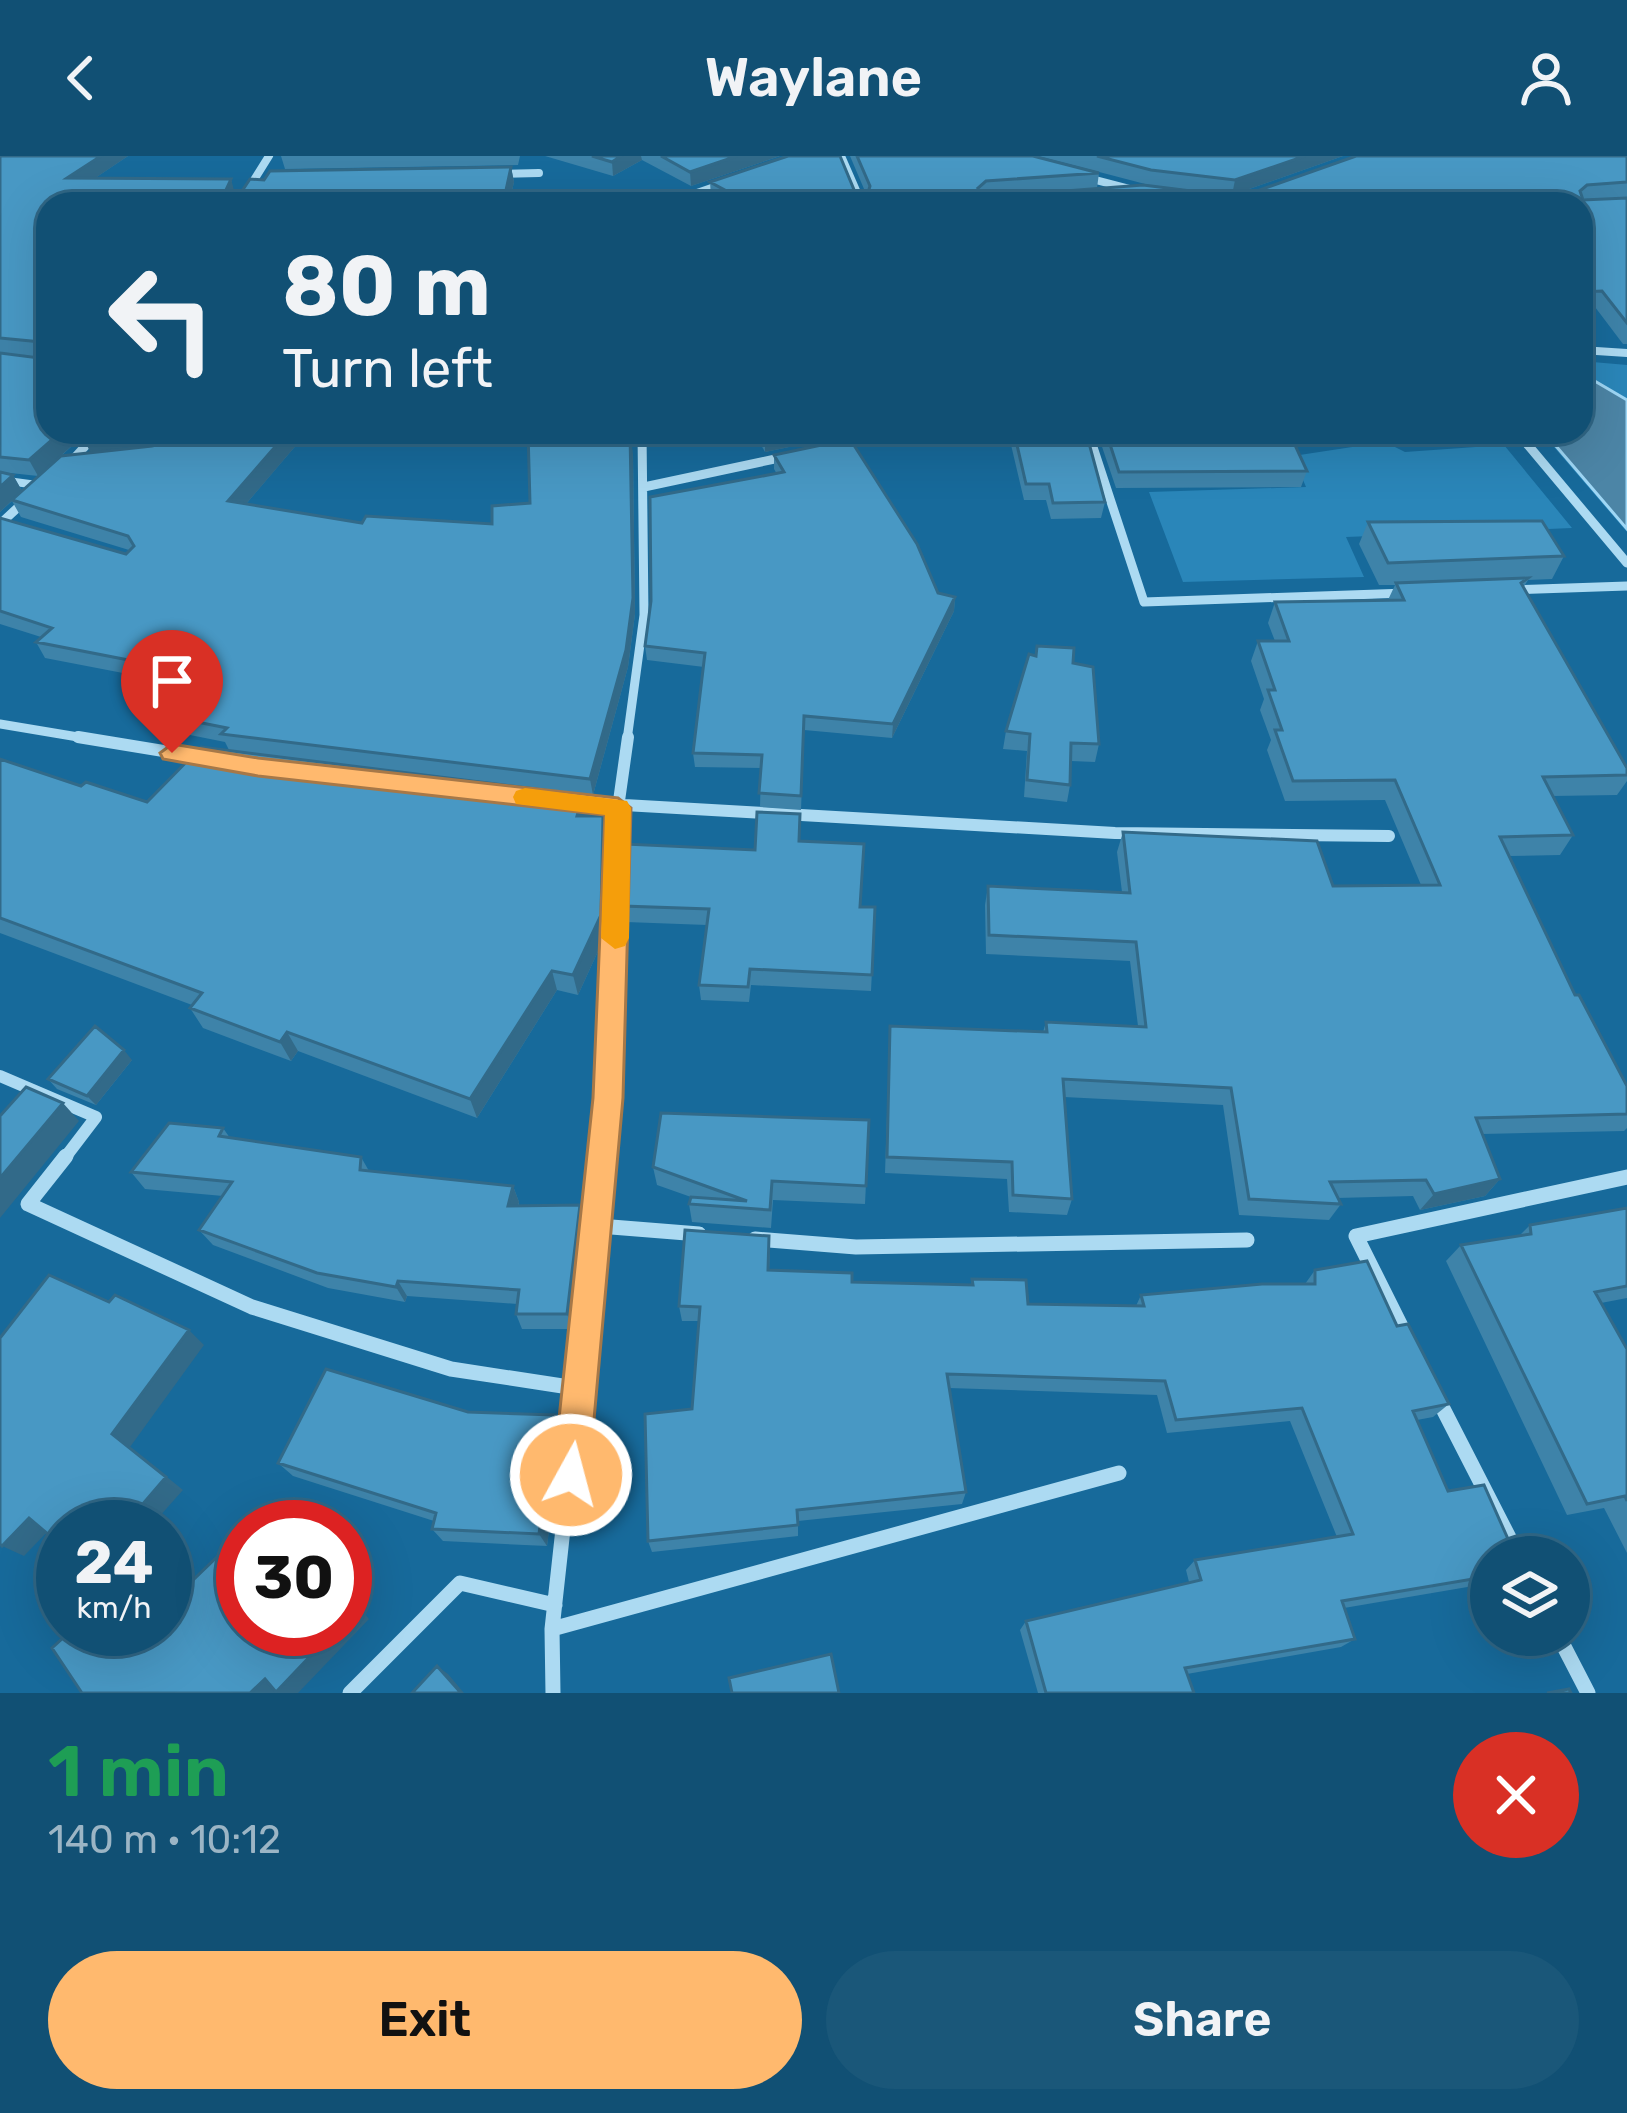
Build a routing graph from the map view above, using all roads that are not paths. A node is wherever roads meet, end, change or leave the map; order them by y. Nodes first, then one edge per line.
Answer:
1 (269, 156) edge
2 (841, 156) edge
3 (539, 173) dead end
4 (492, 174) edge
5 (278, 177) edge
6 (1082, 177) edge
7 (255, 178) junction
8 (738, 179) edge
9 (246, 192) edge
10 (700, 192) edge
11 (857, 192) edge
12 (1143, 192) edge
13 (1593, 351) edge
14 (1627, 353) edge
15 (87, 444) edge
16 (642, 444) edge
17 (848, 444) edge
18 (1092, 444) edge
19 (1527, 444) edge
20 (819, 450) edge
21 (797, 455) edge
22 (90, 462) edge
23 (70, 463) junction
24 (0, 480) edge
25 (42, 485) junction
26 (644, 487) junction
27 (2, 522) edge
28 (26, 527) edge
29 (1627, 563) edge
30 (1627, 586) edge
31 (1489, 591) edge
32 (1420, 593) edge
33 (0, 724) edge
34 (211, 759) edge
35 (550, 800) edge
36 (618, 808) junction
37 (1389, 836) dead end
38 (0, 1076) edge
39 (1627, 1177) edge
40 (599, 1226) junction
41 (716, 1235) edge
42 (739, 1238) edge
43 (1247, 1240) dead end
44 (1410, 1343) edge
45 (1432, 1386) edge
46 (582, 1389) junction
47 (1119, 1473) dead end
48 (1508, 1536) edge
49 (555, 1605) junction
50 (552, 1629) junction
51 (1569, 1656) edge
52 (350, 1693) edge
53 (553, 1693) edge
54 (1588, 1693) edge

1 - 7 street
2 - 11 street
3 - 4 street
5 - 7 street
6 - 12 street
7 - 9 street
8 - 10 street
13 - 14 street
15 - 23 street
16 - 26 street
17 - 20 street
18 - 32 street
19 - 29 street
21 - 26 street
22 - 23 street
23 - 25 street
24 - 25 lane
25 - 27 street
26 - 36 street
27 - 28 street
30 - 31 street
33 - 34 street
35 - 36 street
36 - 37 street
36 - 40 street
38 - 46 street
39 - 44 street
40 - 41 street
40 - 46 street
42 - 43 street
45 - 48 street
46 - 49 street
47 - 50 street
49 - 50 street
49 - 52 street
50 - 53 street
51 - 54 street

